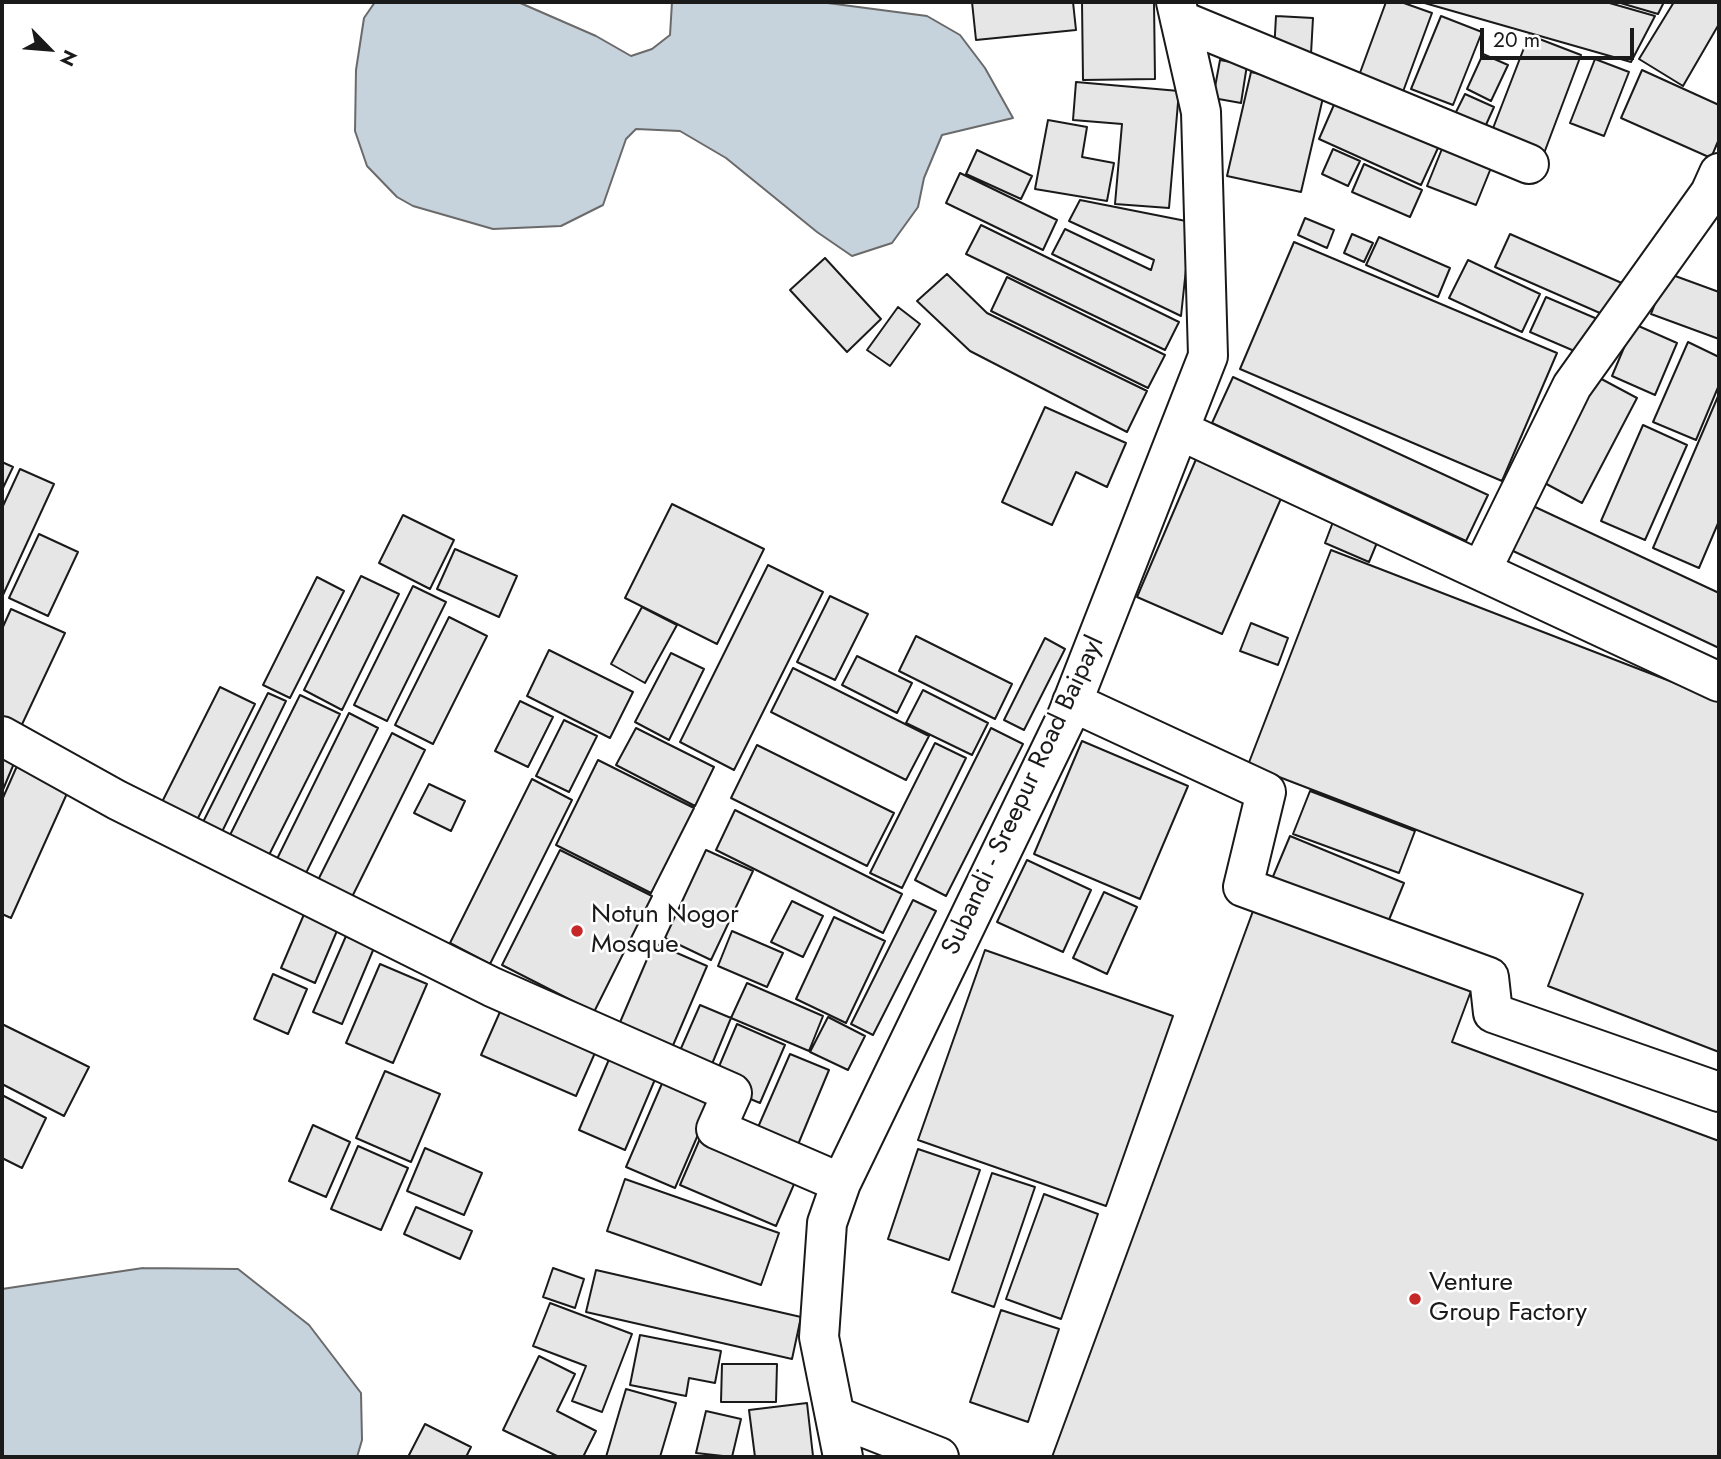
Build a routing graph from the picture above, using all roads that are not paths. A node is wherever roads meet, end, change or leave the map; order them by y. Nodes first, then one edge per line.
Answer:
1 (1178, 11) edge
2 (1530, 164) dead end
3 (1719, 173) edge
4 (1179, 430) junction
5 (1481, 570) junction
6 (1719, 682) edge
7 (1072, 702) junction
8 (2, 736) edge
9 (1719, 1092) edge
10 (841, 1183) junction
11 (835, 1416) junction
12 (842, 1457) edge
13 (939, 1457) edge

1 - 2 street
1 - 4 street, Subandi - Sreepur Road Baipayl
3 - 5 street
4 - 5 street
4 - 7 street, Subandi - Sreepur Road Baipayl
5 - 6 street
7 - 9 street
7 - 10 street, Subandi - Sreepur Road Baipayl
8 - 10 street
10 - 11 street, Subandi - Sreepur Road Baipayl
11 - 12 street, Subandi - Sreepur Road Baipayl
11 - 13 street

